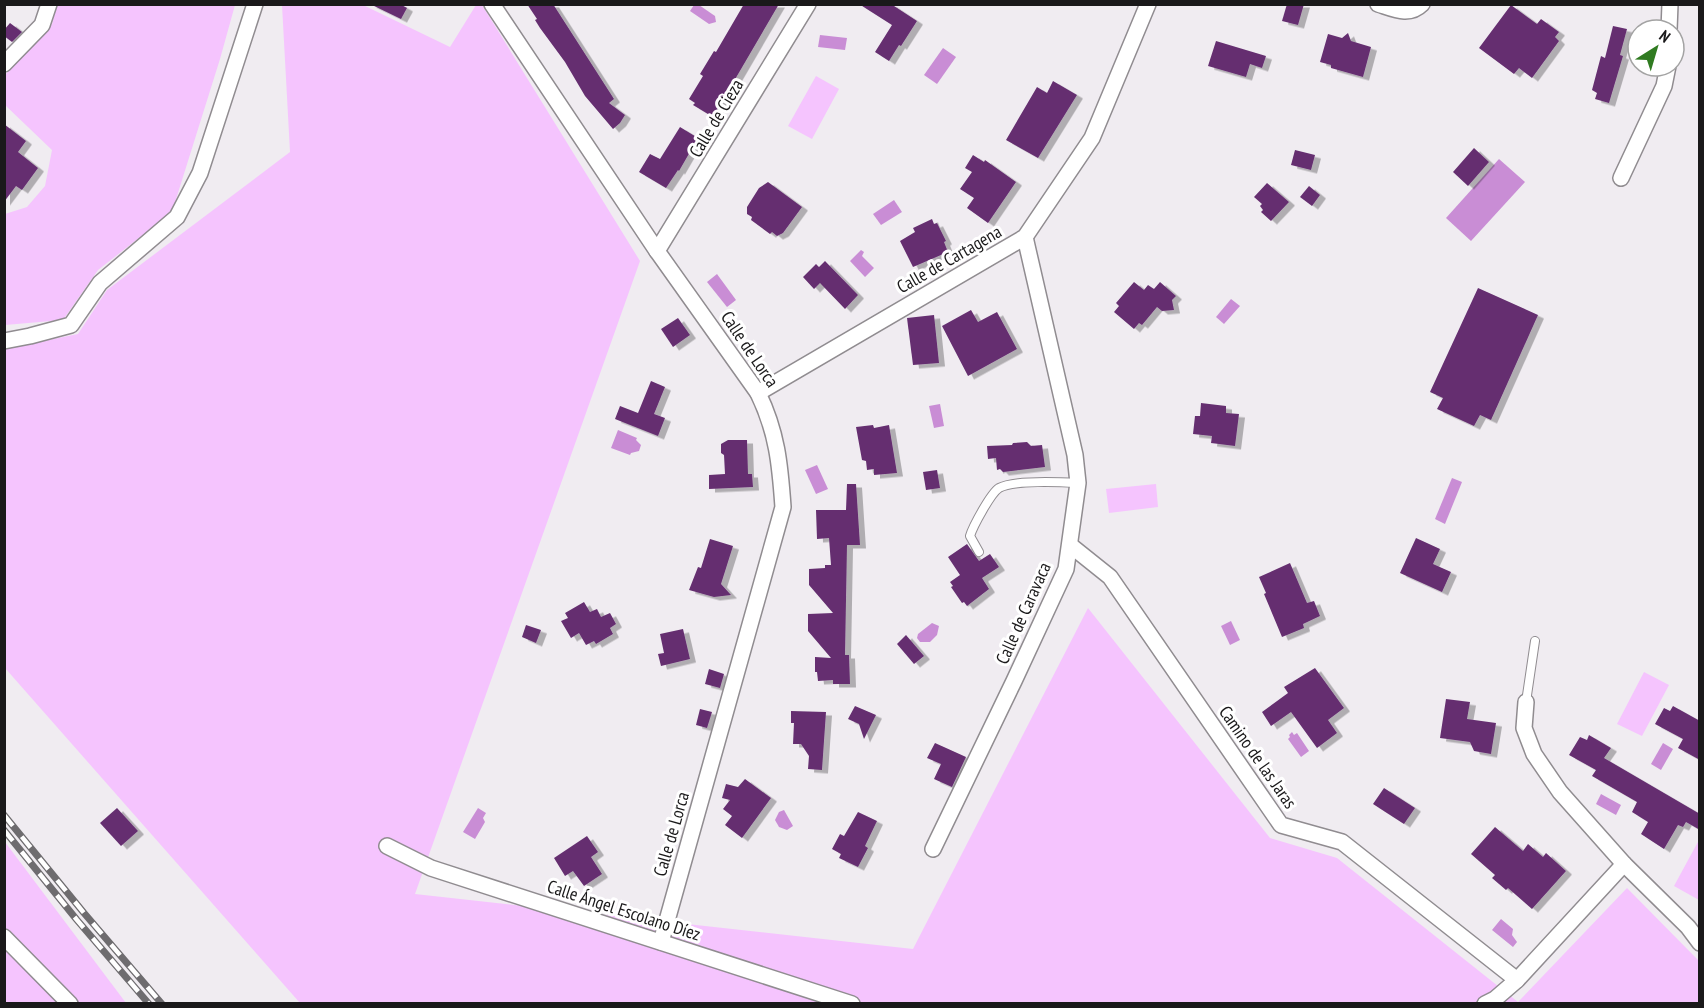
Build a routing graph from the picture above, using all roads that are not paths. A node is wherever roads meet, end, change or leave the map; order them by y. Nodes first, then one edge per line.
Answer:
1 (49, 4) edge
2 (255, 4) edge
3 (492, 4) edge
4 (808, 4) edge
5 (1148, 4) edge
6 (1378, 4) edge
7 (1422, 4) edge
8 (4, 64) edge
9 (1666, 78) edge
10 (1621, 178) dead end
11 (1025, 237) junction
12 (657, 251) junction
13 (4, 340) edge
14 (759, 393) junction
15 (1078, 483) junction
16 (1070, 545) junction
17 (979, 552) dead end
18 (1535, 641) dead end
19 (1526, 702) joint
20 (387, 846) dead end
21 (933, 849) dead end
22 (1624, 864) junction
23 (4, 937) edge
24 (661, 942) junction
25 (1700, 943) edge
26 (1517, 980) junction
27 (70, 1004) edge
28 (852, 1004) edge
29 (1485, 1004) edge

1 - 8 street
2 - 13 street
3 - 12 street, Calle de Lorca
4 - 12 street, Calle de Cieza
5 - 11 street, Calle de Cartagena
6 - 7 street
9 - 10 street
11 - 14 street, Calle de Cartagena
11 - 15 street, Calle de Caravaca
12 - 14 street, Calle de Lorca
14 - 24 street, Calle de Lorca
15 - 16 street, Calle de Caravaca
15 - 17 lane
16 - 21 street, Calle de Caravaca
16 - 26 street, Camino de las Jaras
18 - 19 lane
19 - 22 street
20 - 24 street, Calle Ángel Escolano Díez
22 - 25 street
22 - 26 street
23 - 27 street
24 - 28 street, Calle Ángel Escolano Díez
26 - 29 street

